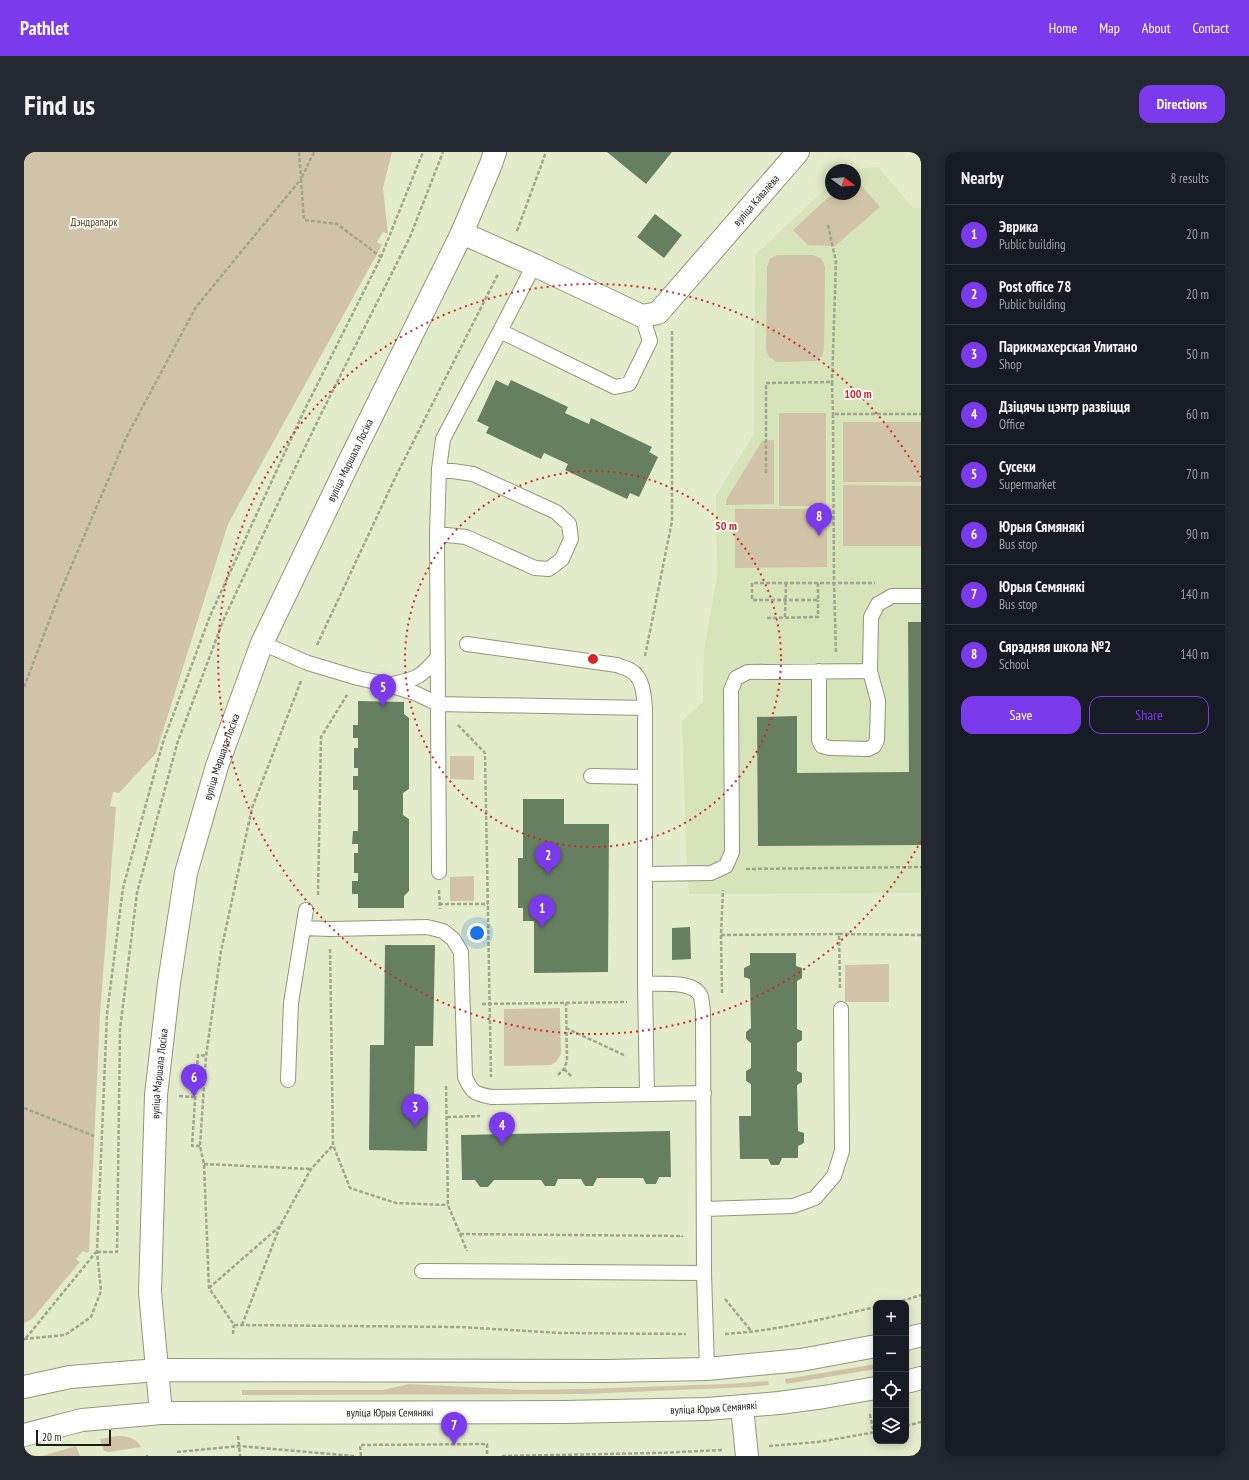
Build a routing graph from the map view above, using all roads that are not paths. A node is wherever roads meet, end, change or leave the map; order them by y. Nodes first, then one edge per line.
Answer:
1 (495, 152) edge
2 (798, 152) edge
3 (462, 233) junction
4 (534, 265) junction
5 (642, 316) junction
6 (500, 331) junction
7 (439, 469) junction
8 (437, 534) junction
9 (921, 596) edge
10 (262, 644) junction
11 (467, 644) dead end
12 (438, 657) junction
13 (819, 671) junction
14 (870, 671) junction
15 (390, 685) junction
16 (438, 704) junction
17 (645, 708) junction
18 (591, 776) dead end
19 (644, 777) junction
20 (440, 872) dead end
21 (645, 874) junction
22 (306, 910) dead end
23 (303, 928) junction
24 (645, 984) junction
25 (841, 1009) road end
26 (288, 1080) dead end
27 (704, 1093) junction
28 (647, 1094) junction
29 (705, 1209) junction
30 (422, 1272) dead end
31 (704, 1273) junction
32 (921, 1335) edge
33 (909, 1338) edge
34 (873, 1347) edge
35 (707, 1369) junction
36 (158, 1370) junction
37 (921, 1378) edge
38 (909, 1381) edge
39 (24, 1387) edge
40 (873, 1389) edge
41 (742, 1407) junction
42 (161, 1413) junction
43 (24, 1435) edge
44 (747, 1456) edge

1 - 3 main road, вуліца Маршала Лосіка
2 - 5 main road, вуліца Кавалёва
3 - 4 main road
3 - 10 main road, вуліца Маршала Лосіка
4 - 5 main road
4 - 6 lane
5 - 6 lane
6 - 7 lane
7 - 8 lane
7 - 8 lane
8 - 12 lane
9 - 14 lane
10 - 15 lane
10 - 36 main road, вуліца Маршала Лосіка
11 - 17 lane
12 - 15 lane
12 - 16 lane
13 - 14 lane
13 - 14 lane
13 - 21 lane
15 - 16 lane
16 - 17 lane
16 - 20 lane
17 - 19 lane
18 - 19 lane
19 - 21 lane
21 - 24 lane
22 - 23 lane
23 - 26 lane
23 - 28 lane
24 - 27 lane
24 - 28 lane
25 - 29 lane
27 - 28 lane
27 - 29 lane
29 - 31 lane
30 - 31 lane
31 - 35 lane
32 - 33 main road
34 - 35 main road
35 - 36 main road
36 - 39 main road
36 - 42 main road, вуліца Маршала Лосіка
37 - 38 main road
40 - 41 main road, вуліца Юрыя Семянякі
41 - 42 main road, вуліца Юрыя Семянякі
41 - 44 main road
42 - 43 main road, вуліца Юрыя Семянякі

